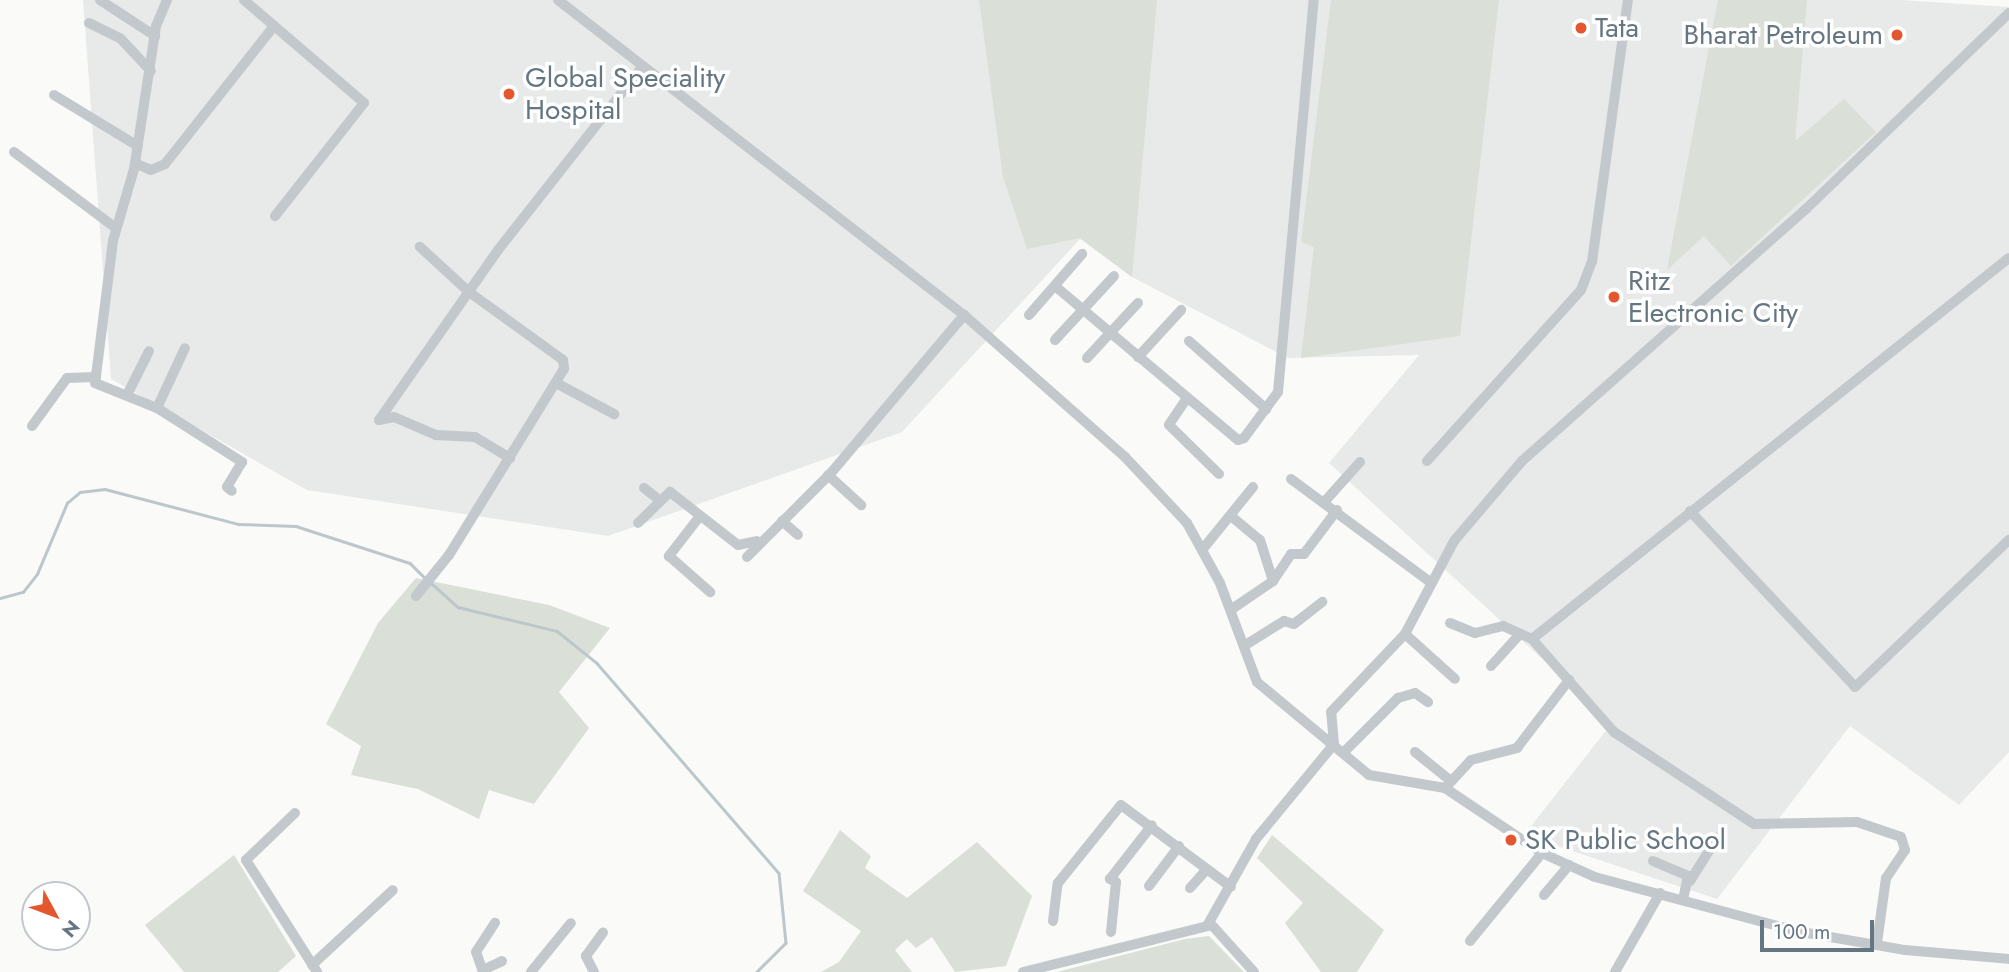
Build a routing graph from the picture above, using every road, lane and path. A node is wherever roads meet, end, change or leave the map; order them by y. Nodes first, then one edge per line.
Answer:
1 (100, 0) edge
2 (167, 0) edge
3 (244, 0) edge
4 (558, 0) edge
5 (1314, 0) edge
6 (1628, 0) edge
7 (2009, 13) edge
8 (89, 23) dead end
9 (274, 26) junction
10 (155, 36) junction
11 (642, 68) junction
12 (151, 71) junction
13 (54, 95) dead end
14 (138, 146) junction
15 (13, 152) dead end
16 (135, 163) junction
17 (275, 216) dead end
18 (116, 228) junction
19 (420, 247) dead end
20 (1082, 254) dead end
21 (2009, 258) edge
22 (1114, 276) dead end
23 (1055, 286) junction
24 (469, 292) junction
25 (1139, 303) dead end
26 (1083, 310) junction
27 (1181, 310) dead end
28 (964, 315) junction
29 (1029, 315) dead end
30 (1110, 333) junction
31 (1055, 340) dead end
32 (1189, 341) dead end
33 (185, 348) dead end
34 (149, 351) dead end
35 (1138, 357) junction
36 (1087, 358) dead end
37 (96, 377) junction
38 (558, 384) junction
39 (127, 395) junction
40 (1187, 398) junction
41 (157, 408) junction
42 (1266, 409) junction
43 (614, 414) dead end
44 (32, 426) dead end
45 (510, 458) junction
46 (1427, 461) dead end
47 (1360, 462) dead end
48 (1219, 474) dead end
49 (827, 476) junction
50 (1291, 479) dead end
51 (644, 488) dead end
52 (1253, 488) dead end
53 (232, 491) dead end
54 (658, 499) junction
55 (1326, 500) junction
56 (861, 505) dead end
57 (1337, 510) junction
58 (1690, 511) junction
59 (700, 516) junction
60 (1231, 516) junction
61 (782, 521) junction
62 (638, 523) dead end
63 (798, 535) dead end
64 (2009, 540) edge
65 (1202, 550) junction
66 (747, 557) dead end
67 (1273, 581) junction
68 (1430, 582) junction
69 (710, 592) dead end
70 (416, 596) dead end
71 (1322, 602) dead end
72 (1232, 609) junction
73 (1450, 623) dead end
74 (1405, 634) junction
75 (1520, 634) junction
76 (1532, 639) junction
77 (1247, 644) junction
78 (1492, 666) dead end
79 (1455, 679) dead end
80 (1569, 680) junction
81 (1428, 702) dead end
82 (1339, 748) junction
83 (1415, 752) dead end
84 (1448, 784) junction
85 (295, 813) dead end
86 (1152, 825) junction
87 (1717, 838) dead end
88 (1179, 846) junction
89 (1542, 853) junction
90 (1653, 862) dead end
91 (1569, 865) junction
92 (1206, 869) junction
93 (1690, 881) junction
94 (1149, 887) dead end
95 (1231, 887) junction
96 (1190, 888) dead end
97 (393, 890) dead end
98 (1660, 893) junction
99 (1544, 895) dead end
100 (1683, 899) junction
101 (1053, 921) dead end
102 (495, 923) dead end
103 (571, 923) dead end
104 (1210, 923) junction
105 (1111, 932) dead end
106 (603, 933) dead end
107 (1470, 942) dead end
108 (1877, 943) junction
109 (2009, 959) edge
110 (502, 961) dead end
111 (315, 968) edge
112 (483, 971) edge
113 (531, 972) edge
114 (594, 972) edge
115 (1023, 972) edge
116 (1254, 972) edge
117 (1615, 972) edge

1 - 10 street
2 - 10 street
3 - 9 street
4 - 11 street
5 - 42 street
6 - 46 street
7 - 68 street
8 - 12 street
9 - 16 street
9 - 17 street
10 - 12 street
11 - 24 street
11 - 28 street
12 - 14 street
13 - 14 street
14 - 16 street
15 - 18 street
16 - 18 street
18 - 37 street
19 - 24 street
20 - 23 street
21 - 58 street
22 - 26 street
23 - 26 street
23 - 29 street
24 - 38 street
24 - 45 street
25 - 30 street
26 - 30 street
26 - 31 street
27 - 35 street
28 - 49 street
28 - 65 street
30 - 35 street
30 - 36 street
32 - 42 street
33 - 41 street
34 - 39 street
35 - 40 street
37 - 39 street
37 - 44 street
38 - 43 street
38 - 45 street
39 - 41 street
40 - 42 street
40 - 48 street
41 - 53 street
45 - 70 street
47 - 55 street
49 - 56 street
49 - 59 street
49 - 61 street
50 - 55 street
51 - 54 street
52 - 60 street
54 - 59 street
54 - 62 street
55 - 57 street
57 - 67 street
57 - 68 street
58 - 64 street
58 - 76 street
59 - 69 street
60 - 65 street
60 - 67 street
61 - 63 street
61 - 66 street
65 - 72 street
67 - 72 street
68 - 74 street
71 - 77 street
72 - 77 street
73 - 75 street
74 - 79 street
74 - 82 street
75 - 76 street
75 - 78 street
76 - 80 street
77 - 82 street
80 - 84 street
80 - 108 street
81 - 82 street
82 - 84 street
82 - 95 street
83 - 84 street
84 - 89 street
85 - 111 street
86 - 88 street
86 - 101 street
86 - 105 street
87 - 93 street
88 - 92 street
88 - 94 street
89 - 91 street
89 - 107 street
90 - 93 street
91 - 98 street
91 - 99 street
92 - 95 street
92 - 96 street
93 - 100 street
95 - 104 street
97 - 111 street
98 - 100 street
98 - 117 street
100 - 108 street
102 - 112 street
103 - 113 street
104 - 115 street
104 - 116 street
106 - 114 street
108 - 109 street
110 - 112 street

